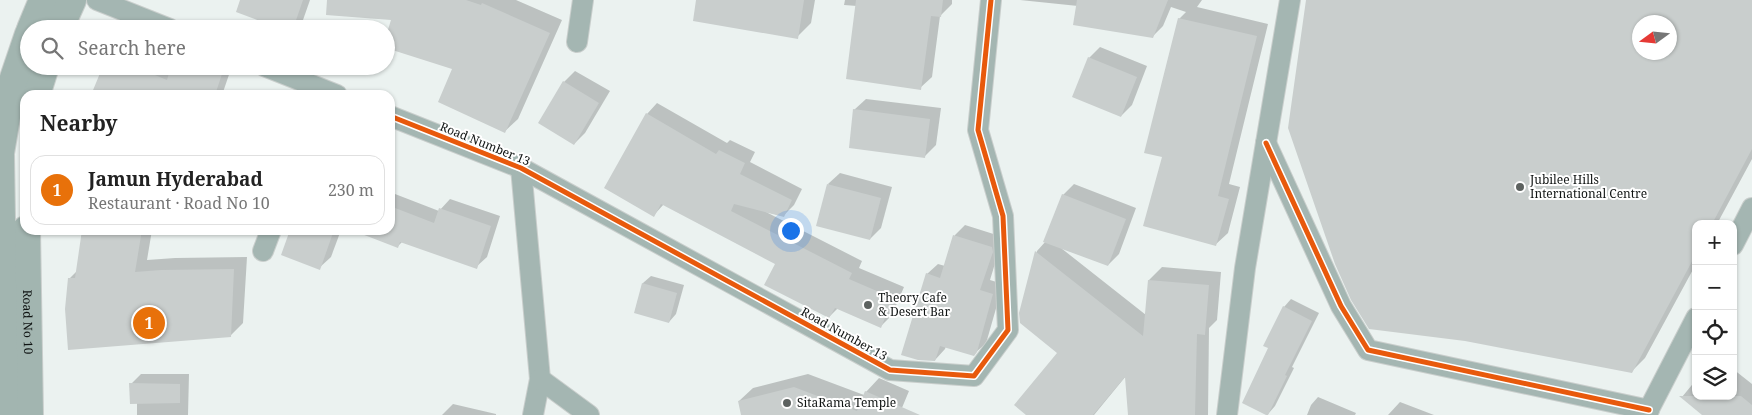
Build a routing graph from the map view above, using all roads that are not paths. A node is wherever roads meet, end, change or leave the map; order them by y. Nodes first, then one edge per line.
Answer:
1 (43, 0) edge
2 (72, 0) edge
3 (97, 0) edge
4 (584, 0) edge
5 (991, 0) edge
6 (1290, 0) edge
7 (35, 20) edge
8 (63, 20) edge
9 (147, 20) edge
10 (577, 42) dead end
11 (20, 60) edge
12 (42, 75) edge
13 (285, 75) edge
14 (38, 90) edge
15 (320, 90) edge
16 (395, 118) edge
17 (1266, 143) junction
18 (521, 168) junction
19 (1752, 208) edge
20 (25, 235) edge
21 (270, 235) edge
22 (1737, 236) edge
23 (263, 251) dead end
24 (9, 311) edge
25 (1692, 326) edge
26 (540, 379) junction
27 (1648, 412) edge
28 (4, 415) edge
29 (29, 415) edge
30 (533, 415) edge
31 (589, 415) edge
32 (1227, 415) edge

1 - 7 main road
2 - 8 main road
3 - 9 street
4 - 10 street
5 - 18 street, Road Number 13
6 - 17 street
11 - 24 main road, Road No 10
12 - 14 main road
13 - 15 street
16 - 18 street, Road Number 13
17 - 27 street
17 - 32 street
18 - 26 street
19 - 22 street
20 - 24 main road, Road No 10
21 - 23 street
24 - 28 main road, Road No 10
24 - 29 main road, Road No 10
25 - 27 street
26 - 30 street
26 - 31 street

